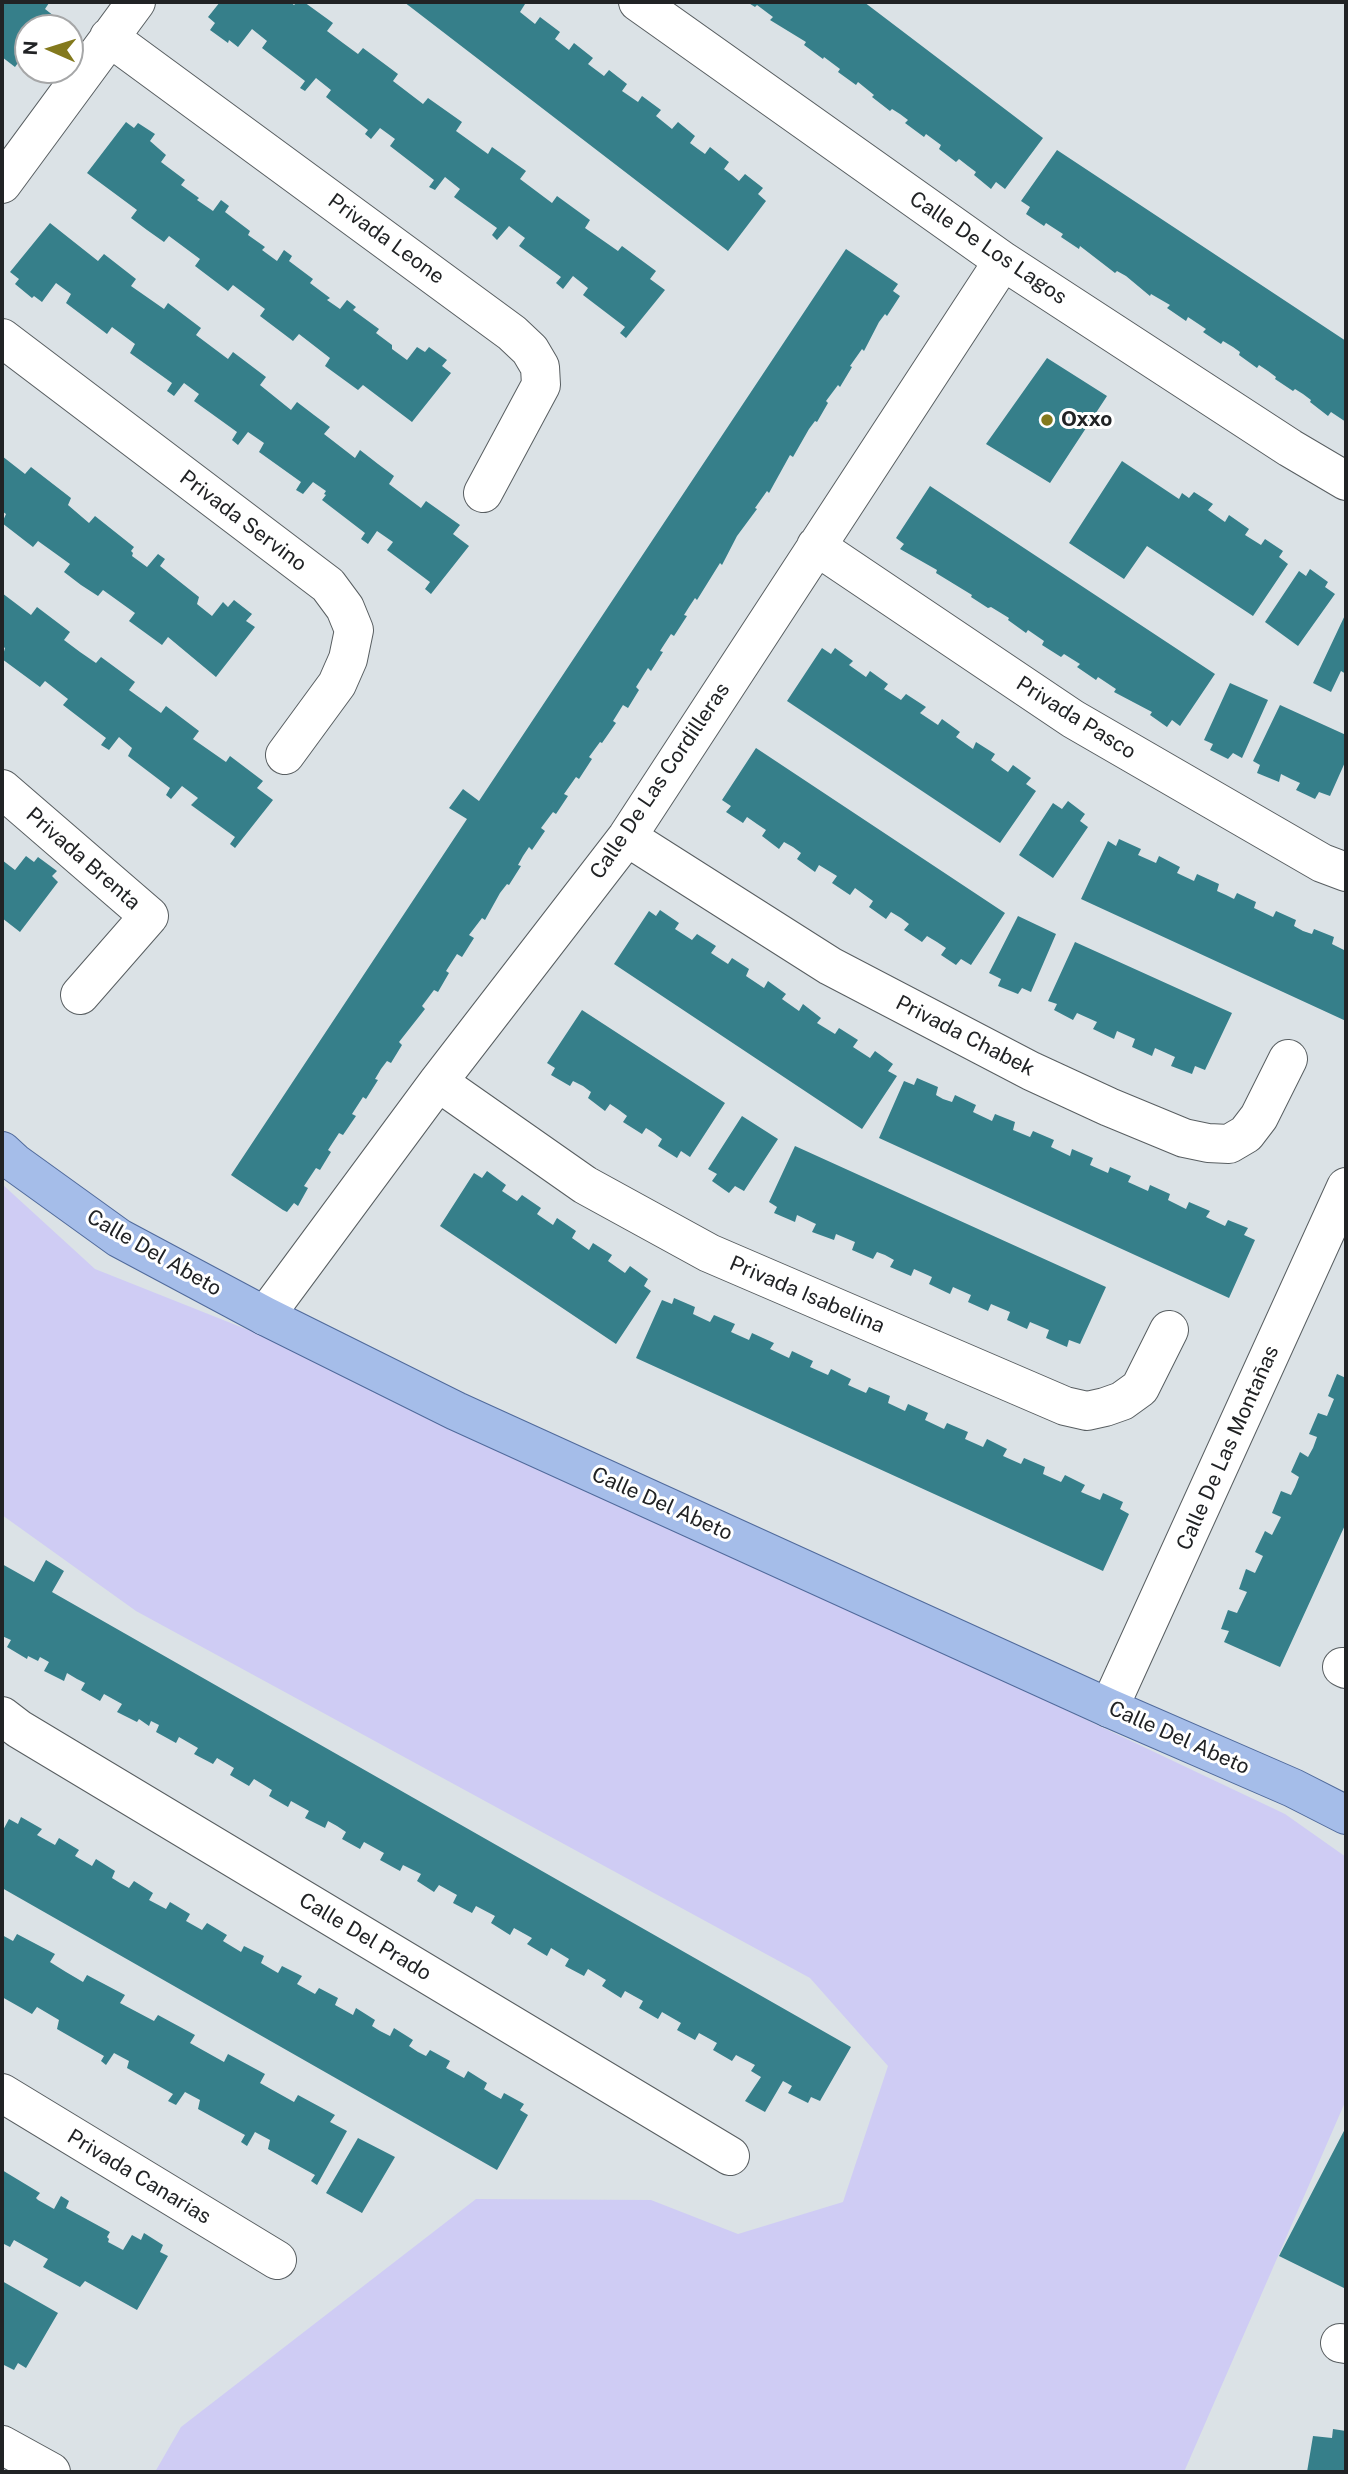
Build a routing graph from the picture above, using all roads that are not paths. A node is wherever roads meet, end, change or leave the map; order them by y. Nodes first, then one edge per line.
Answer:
1 (136, 2) edge
2 (638, 2) edge
3 (110, 37) junction
4 (2, 184) edge
5 (1003, 261) junction
6 (2, 338) edge
7 (1346, 481) edge
8 (483, 493) dead end
9 (816, 547) junction
10 (285, 755) dead end
11 (2, 789) edge
12 (627, 837) junction
13 (1346, 872) edge
14 (80, 995) dead end
15 (1287, 1059) dead end
16 (438, 1082) junction
17 (2, 1151) edge
18 (1346, 1187) edge
19 (265, 1316) junction
20 (1169, 1330) dead end
21 (1109, 1708) junction
22 (8, 1732) edge
23 (1346, 1815) edge
24 (2, 2093) edge
25 (730, 2156) dead end
26 (277, 2260) dead end
27 (2, 2445) edge
28 (51, 2472) edge

1 - 3 street
2 - 5 street, Calle De Los Lagos
3 - 4 street
3 - 8 street, Privada Leone
5 - 7 street, Calle De Los Lagos
5 - 9 street, Calle De Las Cordilleras
6 - 10 street, Privada Servino
9 - 12 street, Calle De Las Cordilleras
9 - 13 street, Privada Pasco
11 - 14 street, Privada Brenta
12 - 15 street, Privada Chabek
12 - 16 street, Calle De Las Cordilleras
16 - 19 street, Calle De Las Cordilleras
16 - 20 street, Privada Isabelina
17 - 19 main road, Calle Del Abeto
18 - 21 street, Calle De Las Montañas
19 - 21 main road, Calle Del Abeto
21 - 23 main road, Calle Del Abeto
22 - 25 street, Calle Del Prado
24 - 26 street, Privada Canarias
27 - 28 street

